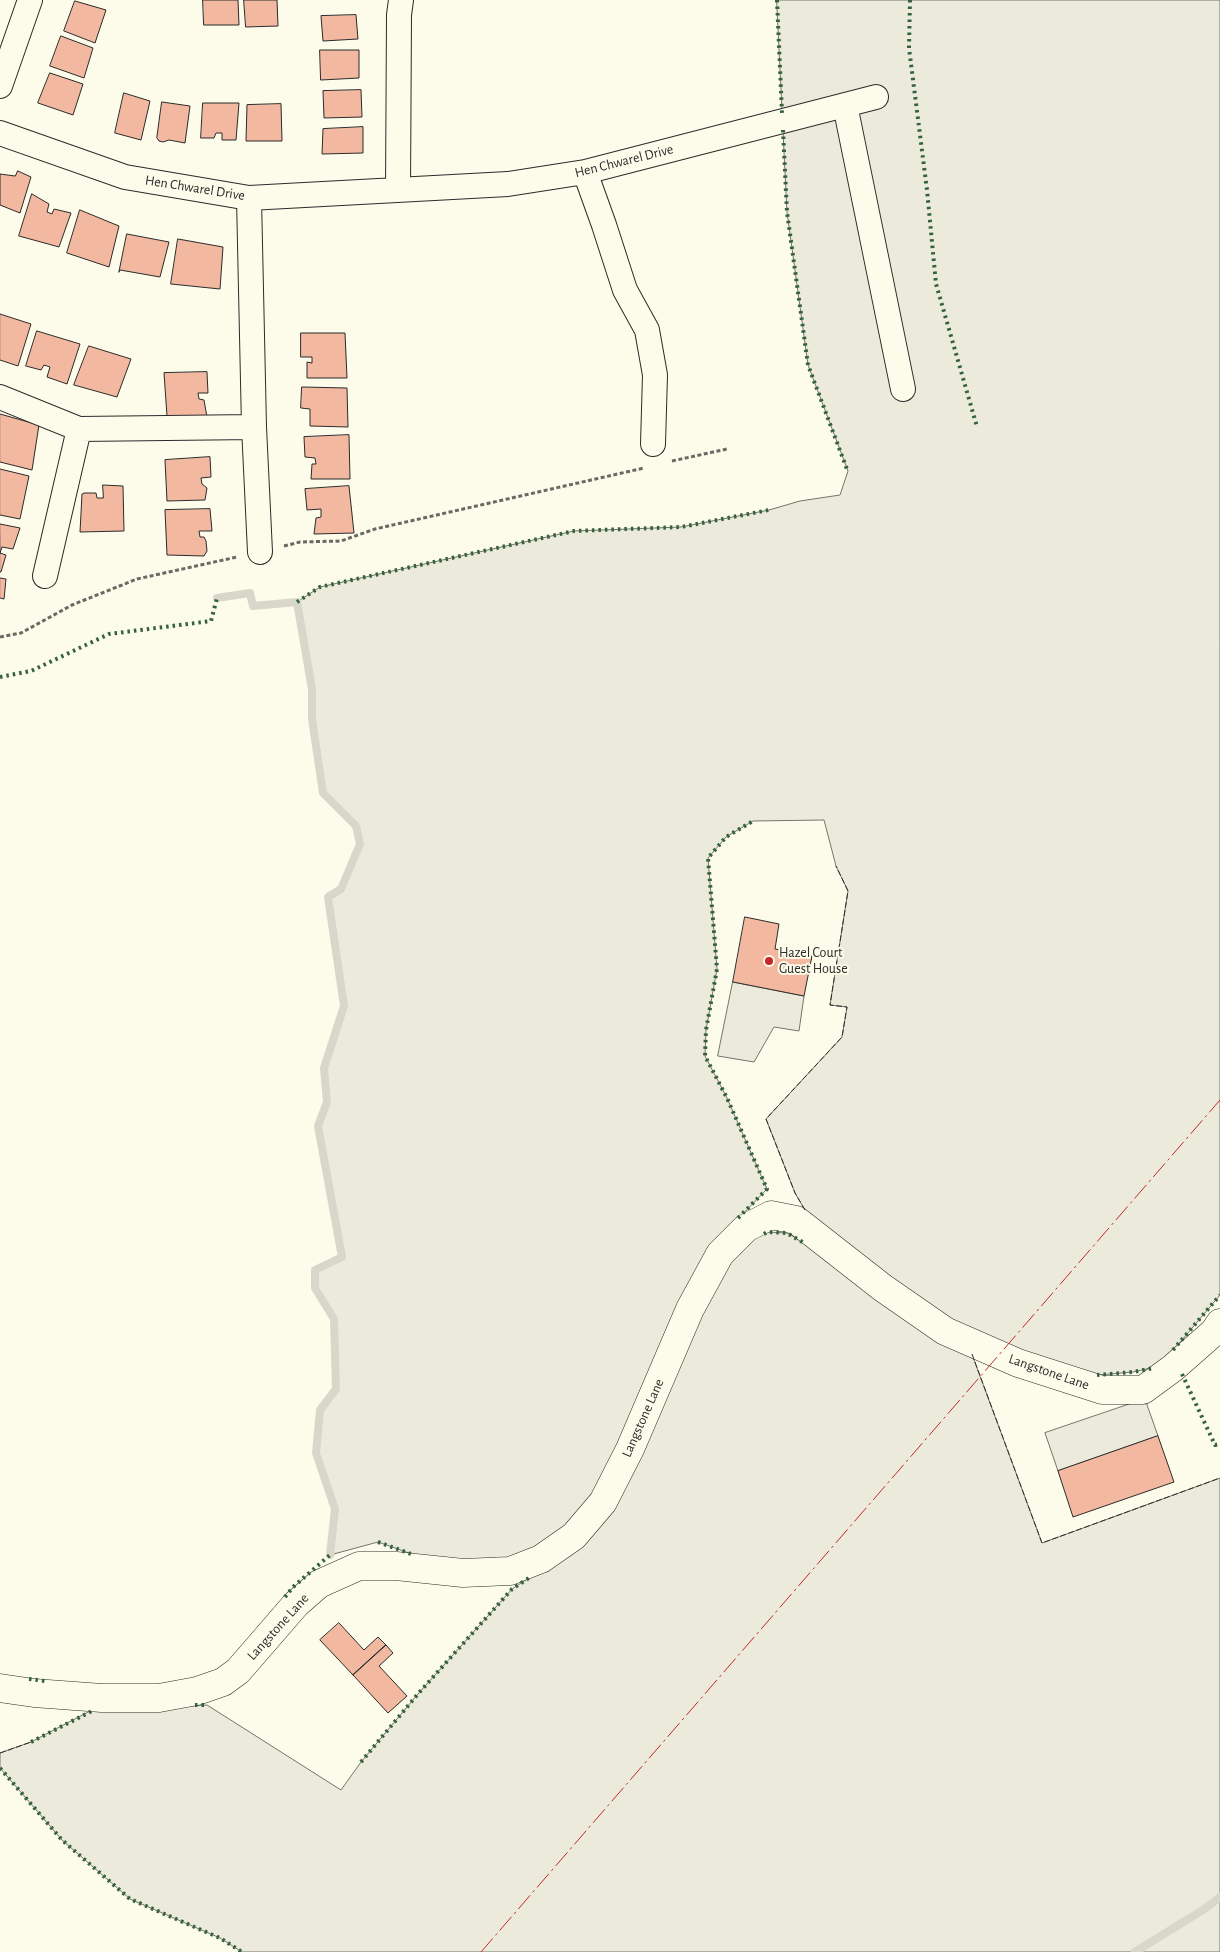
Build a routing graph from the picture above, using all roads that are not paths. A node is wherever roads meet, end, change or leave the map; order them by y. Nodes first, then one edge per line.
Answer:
1 (30, 0) edge
2 (400, 0) edge
3 (0, 86) edge
4 (876, 97) dead end
5 (845, 105) junction
6 (0, 133) edge
7 (585, 172) junction
8 (398, 190) junction
9 (249, 198) junction
10 (903, 389) dead end
11 (0, 397) edge
12 (254, 427) junction
13 (79, 429) junction
14 (652, 455) road end
15 (260, 552) road end
16 (45, 576) dead end
17 (1220, 1323) edge
18 (0, 1688) edge

1 - 3 street
2 - 8 street
4 - 5 street, Hen Chwarel Drive
5 - 7 street, Hen Chwarel Drive
5 - 10 street
6 - 9 street, Hen Chwarel Drive
7 - 8 street, Hen Chwarel Drive
7 - 14 street
8 - 9 street, Hen Chwarel Drive
9 - 12 street
11 - 13 street
12 - 13 street
12 - 15 street
13 - 16 street
17 - 18 street, Langstone Lane

